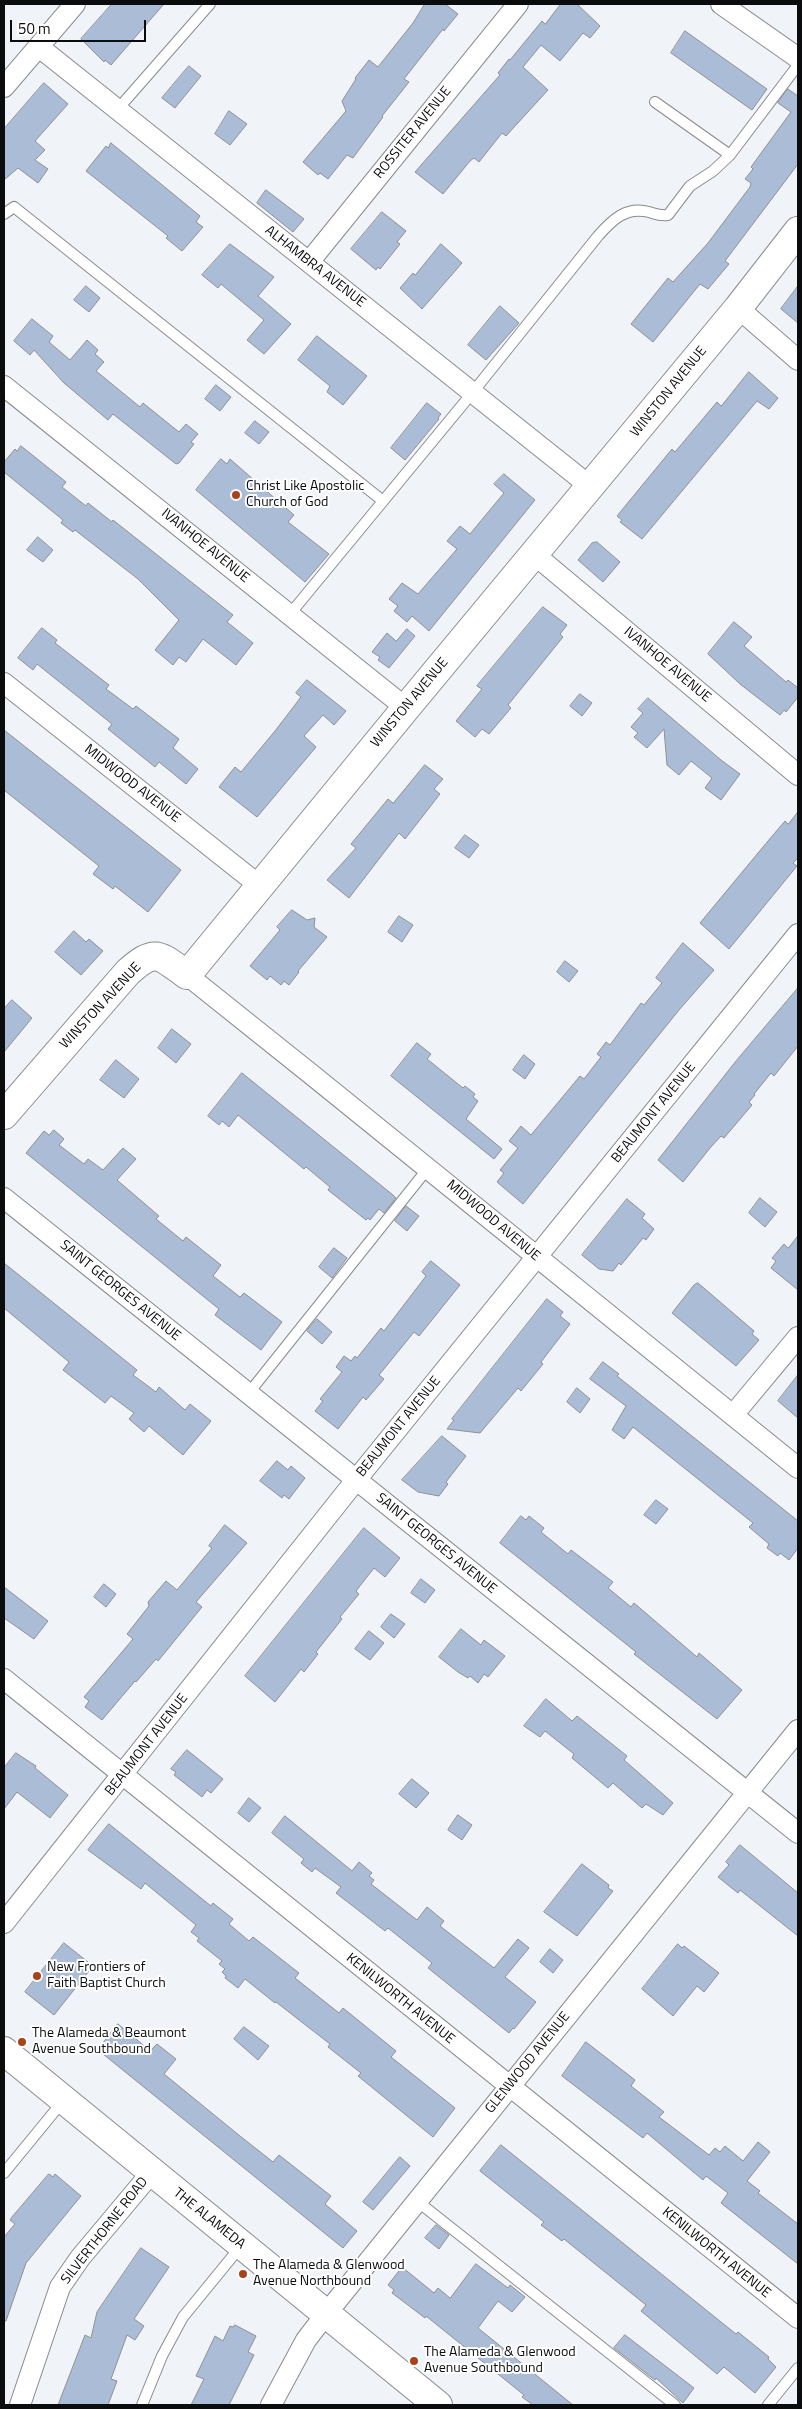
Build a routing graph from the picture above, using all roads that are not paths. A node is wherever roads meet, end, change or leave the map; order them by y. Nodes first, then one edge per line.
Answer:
1 (75, 4) edge
2 (210, 4) edge
3 (518, 4) edge
4 (721, 4) edge
5 (39, 47) junction
6 (798, 58) edge
7 (798, 65) edge
8 (4, 87) edge
9 (655, 102) dead end
10 (118, 110) junction
11 (730, 155) junction
12 (4, 214) edge
13 (798, 232) edge
14 (309, 262) junction
15 (738, 308) junction
16 (798, 360) edge
17 (4, 386) edge
18 (474, 392) junction
19 (591, 487) junction
20 (383, 501) junction
21 (535, 555) junction
22 (290, 614) junction
23 (4, 682) edge
24 (406, 708) junction
25 (798, 775) edge
26 (260, 886) junction
27 (798, 934) edge
28 (186, 975) junction
29 (4, 1115) edge
30 (429, 1167) junction
31 (4, 1198) edge
32 (536, 1258) junction
33 (798, 1337) edge
34 (248, 1394) junction
35 (733, 1415) junction
36 (798, 1468) edge
37 (356, 1480) junction
38 (4, 1679) edge
39 (798, 1730) edge
40 (123, 1776) junction
41 (747, 1793) junction
42 (798, 1833) edge
43 (4, 1923) edge
44 (4, 2051) edge
45 (509, 2087) junction
46 (64, 2100) junction
47 (152, 2172) junction
48 (4, 2173) edge
49 (417, 2200) junction
50 (242, 2245) junction
51 (326, 2314) junction
52 (798, 2318) edge
53 (798, 2368) edge
54 (433, 2404) edge
55 (20, 2405) edge
56 (142, 2405) edge
57 (271, 2405) edge
58 (675, 2405) edge
59 (768, 2405) edge

1 - 5 street
2 - 10 lane
3 - 14 street, ROSSITER AVENUE
4 - 6 street
5 - 8 street
5 - 10 street, ALHAMBRA AVENUE
7 - 11 lane
9 - 11 lane
10 - 14 street, ALHAMBRA AVENUE
11 - 18 lane
12 - 20 lane
13 - 15 street, WINSTON AVENUE
14 - 18 street, ALHAMBRA AVENUE
15 - 16 street
15 - 19 street, WINSTON AVENUE
17 - 22 street, IVANHOE AVENUE
18 - 19 street, ALHAMBRA AVENUE
18 - 20 lane
19 - 21 street, WINSTON AVENUE
20 - 22 lane
21 - 24 street, WINSTON AVENUE
21 - 25 street, IVANHOE AVENUE
22 - 24 street, IVANHOE AVENUE
23 - 26 street, MIDWOOD AVENUE
24 - 26 street, WINSTON AVENUE
26 - 28 street, WINSTON AVENUE
27 - 32 street, BEAUMONT AVENUE
28 - 29 street, WINSTON AVENUE
28 - 30 street, MIDWOOD AVENUE
30 - 32 street, MIDWOOD AVENUE
30 - 34 lane
31 - 34 street, SAINT GEORGES AVENUE
32 - 35 street, MIDWOOD AVENUE
32 - 37 street, BEAUMONT AVENUE
33 - 35 street
34 - 37 street, SAINT GEORGES AVENUE
35 - 36 street, MIDWOOD AVENUE
37 - 40 street, BEAUMONT AVENUE
37 - 41 street, SAINT GEORGES AVENUE
38 - 40 street, KENILWORTH AVENUE
39 - 41 street, GLENWOOD AVENUE
40 - 43 street, BEAUMONT AVENUE
40 - 45 street, KENILWORTH AVENUE
41 - 42 street, SAINT GEORGES AVENUE
41 - 45 street, GLENWOOD AVENUE
44 - 46 street, THE ALAMEDA
45 - 49 street, GLENWOOD AVENUE
45 - 52 street, KENILWORTH AVENUE
46 - 47 street, THE ALAMEDA
46 - 48 lane
47 - 50 street, THE ALAMEDA
47 - 55 street, SILVERTHORNE ROAD
49 - 51 street, GLENWOOD AVENUE
49 - 58 lane
50 - 51 street, THE ALAMEDA
50 - 56 lane
51 - 54 street, THE ALAMEDA
51 - 57 street, GLENWOOD AVENUE
53 - 59 lane

